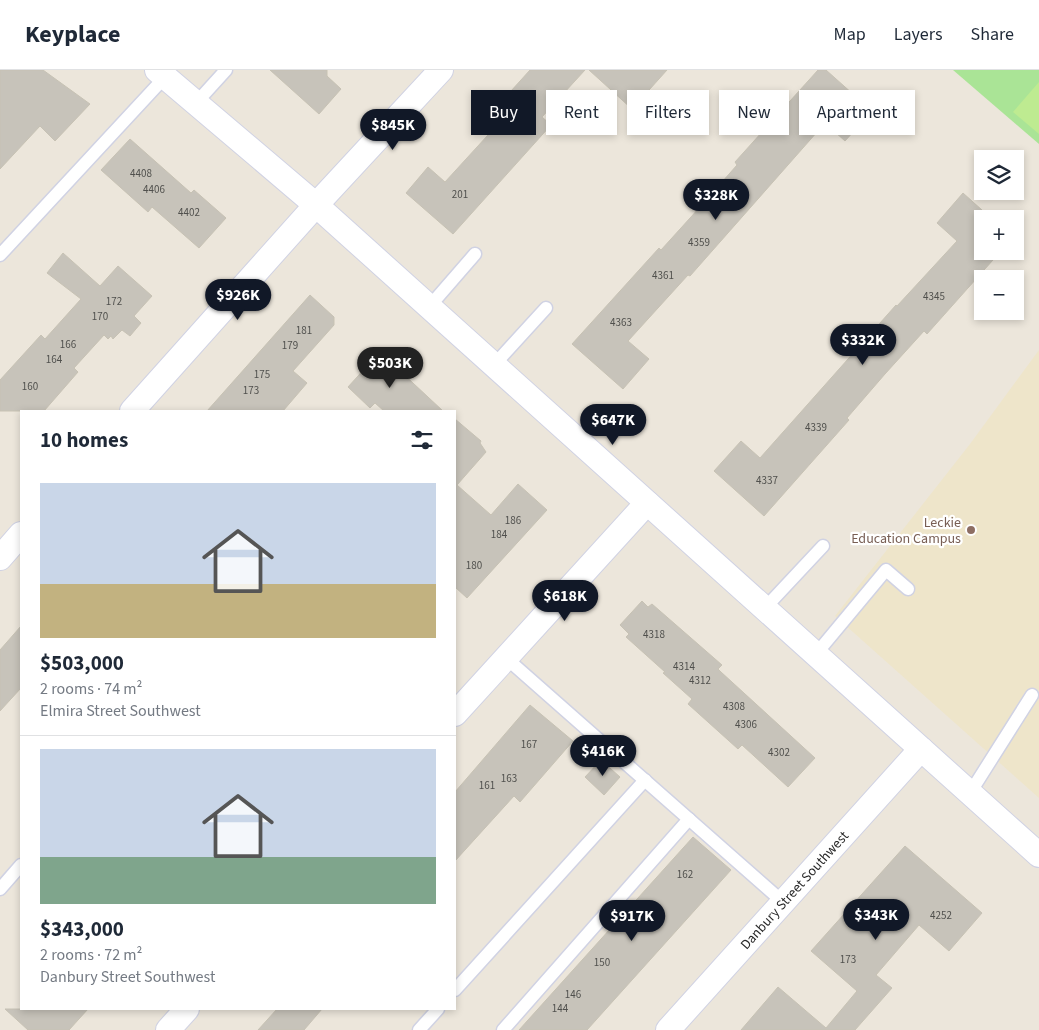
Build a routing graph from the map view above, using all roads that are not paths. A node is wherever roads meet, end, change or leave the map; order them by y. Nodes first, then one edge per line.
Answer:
1 (226, 70) edge
2 (442, 70) edge
3 (161, 73) edge
4 (196, 103) junction
5 (316, 205) junction
6 (475, 254) dead end
7 (0, 255) edge
8 (429, 307) junction
9 (546, 308) dead end
10 (494, 365) junction
11 (133, 410) edge
12 (647, 503) junction
13 (20, 535) edge
14 (823, 546) dead end
15 (0, 558) edge
16 (908, 590) dead end
17 (765, 608) junction
18 (816, 654) junction
19 (506, 658) junction
20 (1032, 695) dead end
21 (456, 713) edge
22 (921, 749) junction
23 (644, 780) junction
24 (970, 793) junction
25 (689, 819) junction
26 (1039, 855) edge
27 (20, 866) edge
28 (0, 889) edge
29 (784, 902) junction
30 (456, 989) edge
31 (186, 1010) edge
32 (437, 1010) edge
33 (168, 1030) edge
34 (419, 1030) edge
35 (503, 1030) edge
36 (668, 1030) edge

1 - 4 lane
2 - 5 street
3 - 4 street
3 - 7 lane
4 - 5 street
5 - 8 street
5 - 11 street
6 - 8 lane
8 - 10 street
9 - 10 lane
10 - 12 street
12 - 17 street
12 - 19 street
13 - 15 street
14 - 17 lane
16 - 18 lane
17 - 18 street
18 - 22 street
19 - 21 street
19 - 23 lane
20 - 24 lane
22 - 24 street
22 - 29 street, Danbury Street Southwest
23 - 25 lane
23 - 30 lane
24 - 26 street
25 - 29 lane
25 - 35 lane
27 - 28 lane
29 - 36 street, Danbury Street Southwest
31 - 33 street
32 - 34 lane

